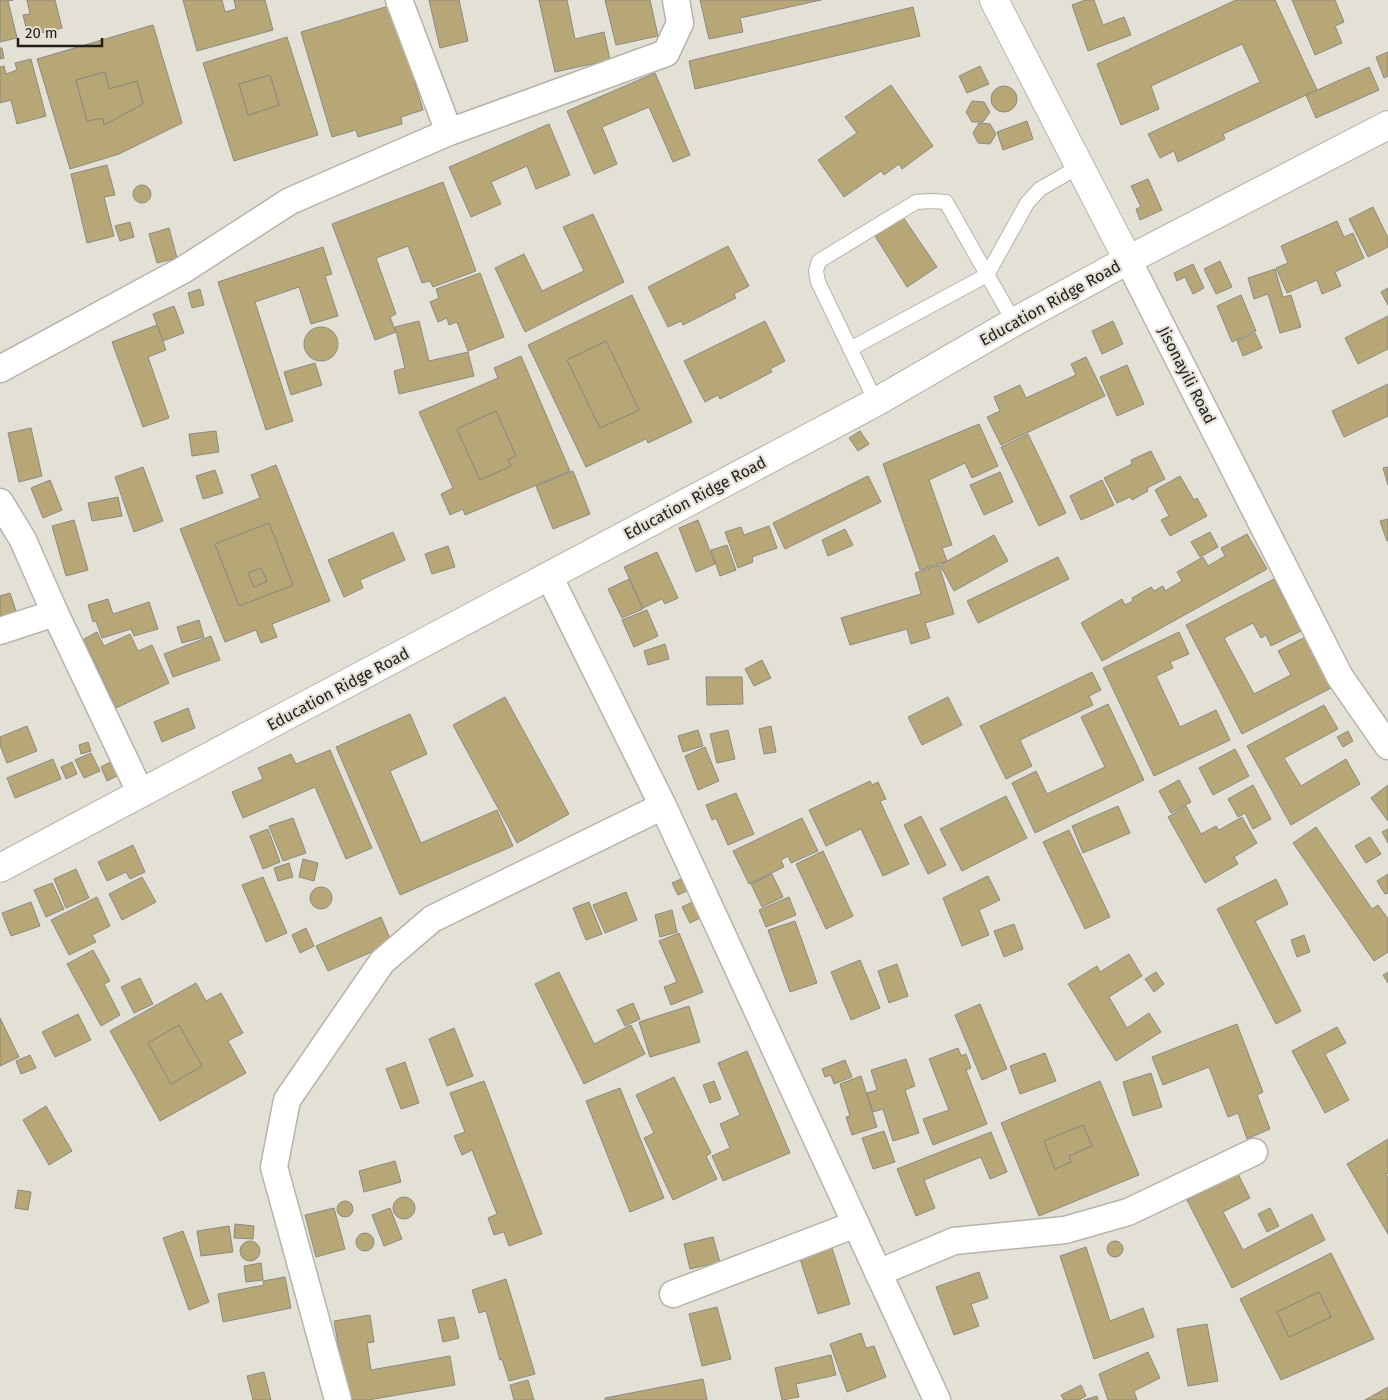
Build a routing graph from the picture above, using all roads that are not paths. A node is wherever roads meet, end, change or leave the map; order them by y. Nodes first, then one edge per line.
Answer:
1 (399, 0) edge
2 (676, 0) edge
3 (994, 0) edge
4 (1388, 125) edge
5 (449, 132) junction
6 (1080, 166) junction
7 (1128, 260) junction
8 (987, 275) junction
9 (1014, 322) junction
10 (850, 349) junction
11 (0, 369) edge
12 (876, 402) junction
13 (0, 502) edge
14 (549, 576) junction
15 (55, 613) junction
16 (0, 631) edge
17 (1388, 746) edge
18 (141, 794) junction
19 (663, 806) junction
20 (0, 868) edge
21 (1254, 1152) dead end
22 (856, 1224) junction
23 (878, 1273) junction
24 (673, 1294) dead end
25 (338, 1400) edge
26 (937, 1400) edge

1 - 5 street
2 - 5 street
3 - 6 main road, Jisonayili Road
4 - 7 main road, Education Ridge Road
5 - 11 street
6 - 7 main road, Jisonayili Road
6 - 8 lane
7 - 9 main road, Education Ridge Road
7 - 17 street, Jisonayili Road
8 - 9 lane
8 - 10 lane
8 - 10 lane
9 - 12 main road, Education Ridge Road
10 - 12 lane
12 - 14 main road, Education Ridge Road
13 - 15 street
14 - 18 main road, Education Ridge Road
14 - 19 street
15 - 16 street
15 - 18 street
18 - 20 main road, Education Ridge Road
19 - 22 street
19 - 25 street
21 - 23 street
22 - 23 street
22 - 24 street
23 - 26 street

